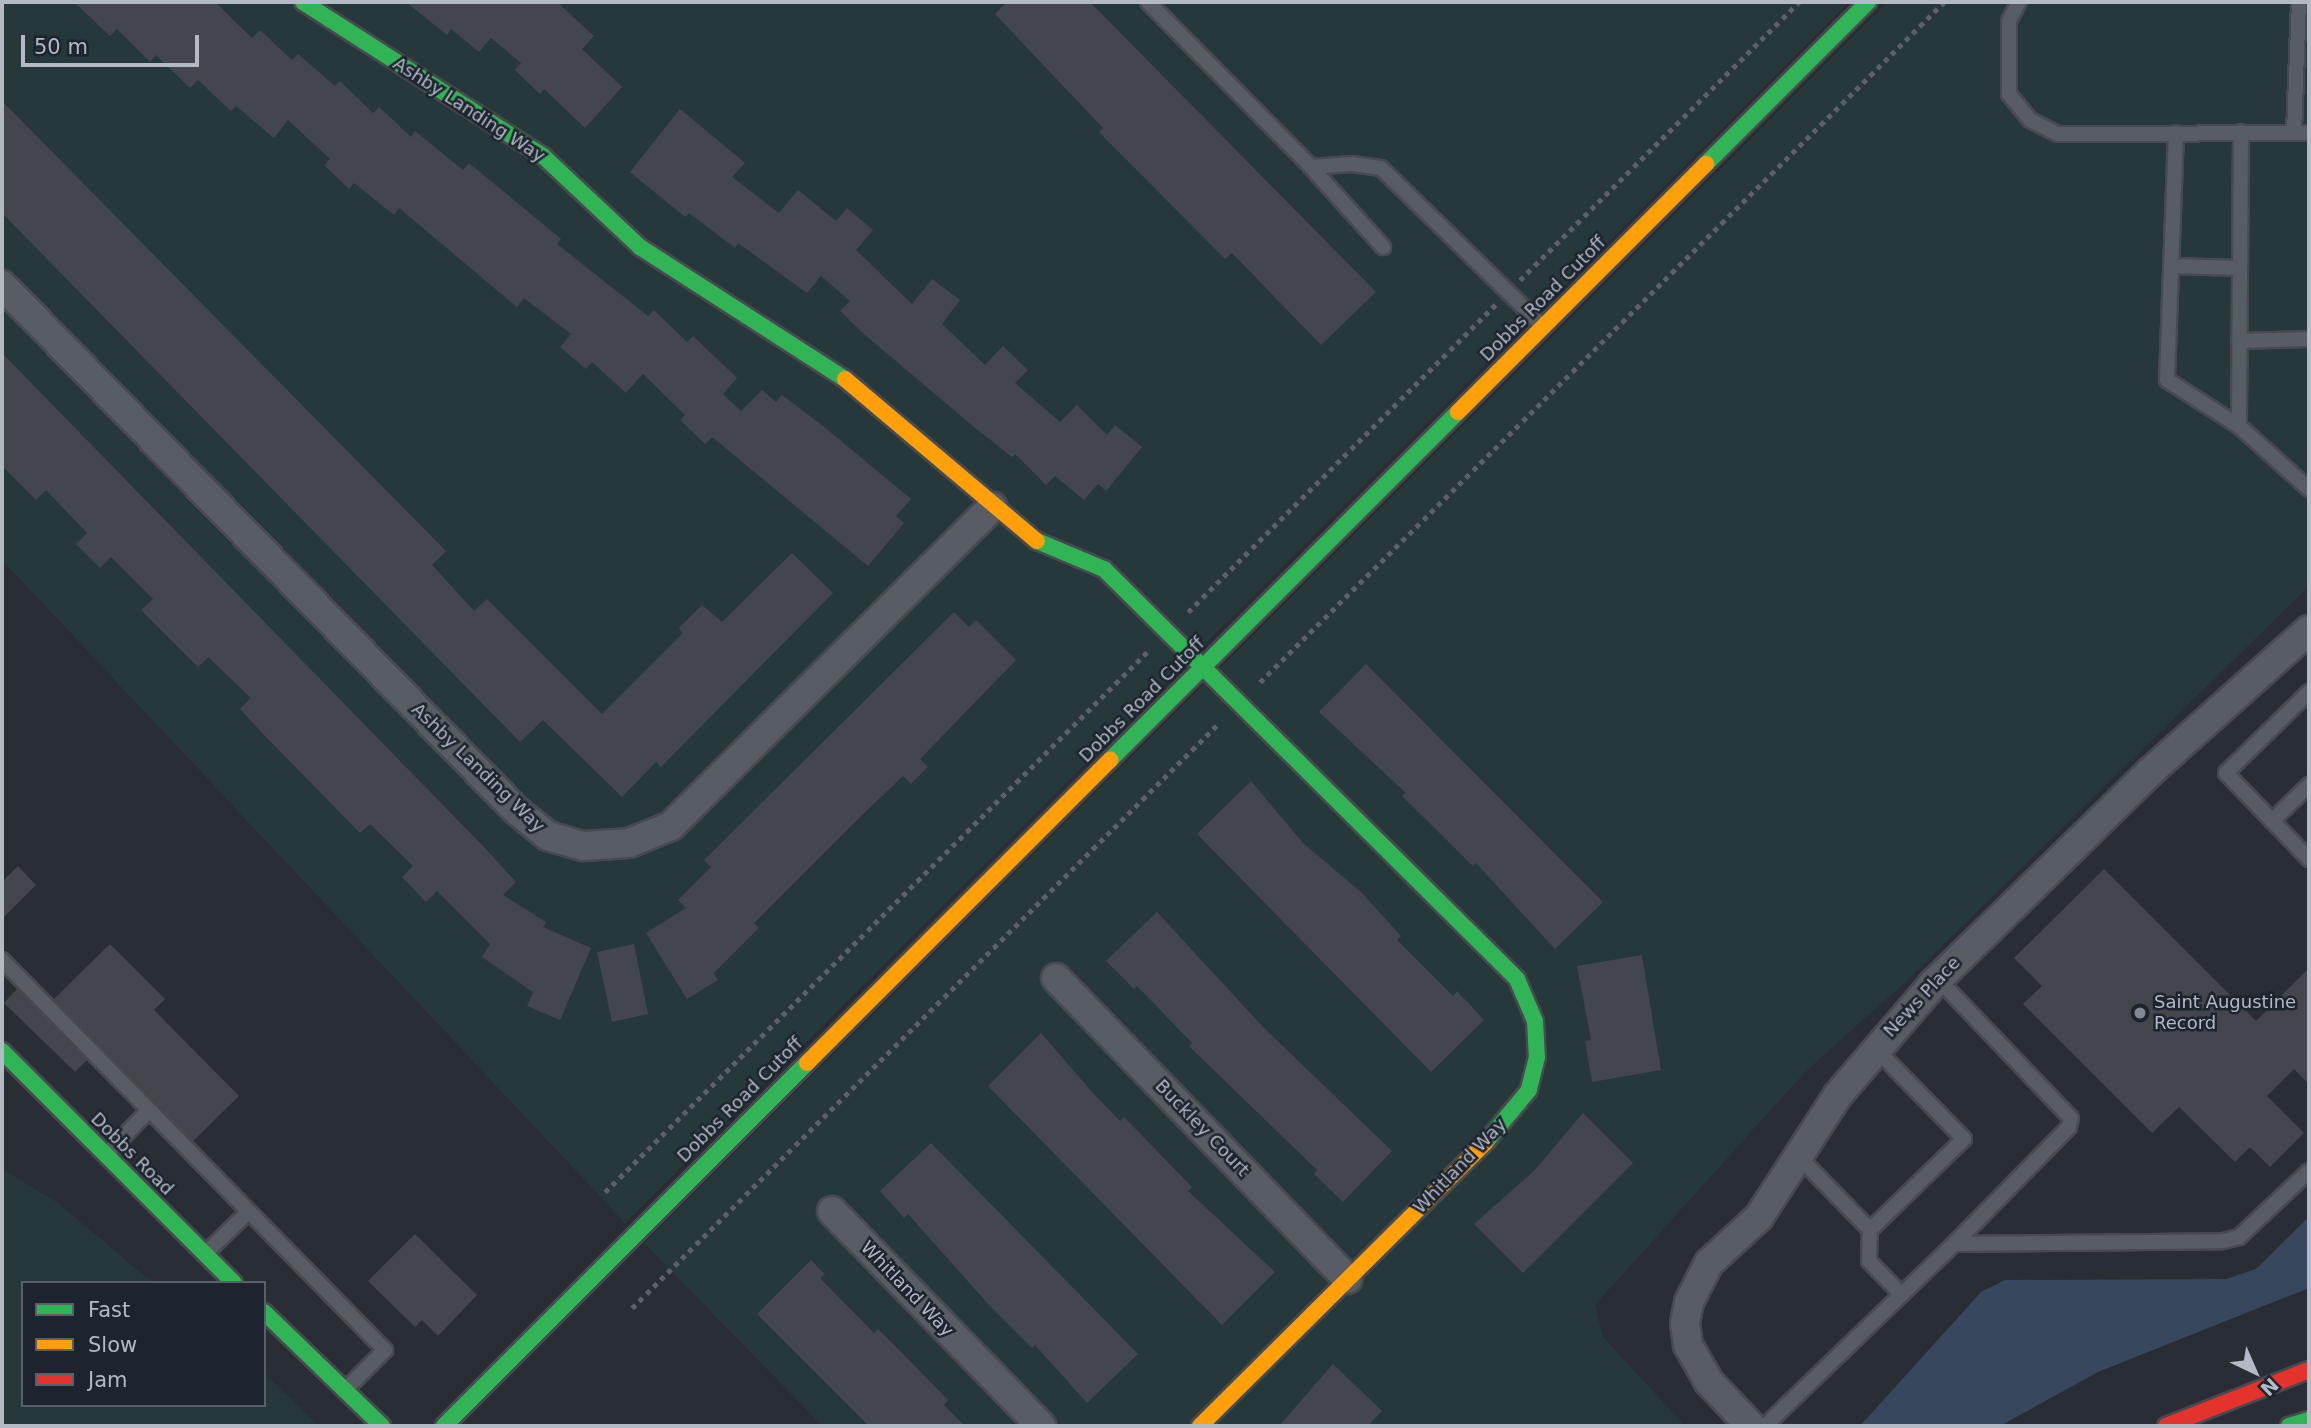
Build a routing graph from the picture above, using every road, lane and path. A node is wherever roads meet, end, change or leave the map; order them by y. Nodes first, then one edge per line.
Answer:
1 (303, 2) edge
2 (1148, 2) edge
3 (1799, 2) edge
4 (1868, 2) edge
5 (1944, 2) edge
6 (2019, 2) edge
7 (2299, 2) edge
8 (2241, 132) junction
9 (2294, 132) junction
10 (2176, 133) junction
11 (2309, 133) edge
12 (1311, 167) junction
13 (1384, 247) dead end
14 (2171, 266) junction
15 (2240, 268) junction
16 (2, 285) edge
17 (1507, 292) junction
18 (1543, 326) junction
19 (2309, 340) edge
20 (2239, 341) junction
21 (2239, 426) junction
22 (2309, 489) edge
23 (992, 507) junction
24 (2309, 630) edge
25 (1167, 632) junction
26 (1201, 668) junction
27 (2309, 692) edge
28 (1238, 705) junction
29 (2309, 785) edge
30 (2272, 821) junction
31 (2309, 859) edge
32 (2, 960) edge
33 (1056, 978) dead end
34 (1938, 979) junction
35 (1875, 1048) junction
36 (2, 1051) edge
37 (148, 1111) junction
38 (106, 1155) junction
39 (1800, 1158) junction
40 (2309, 1171) edge
41 (605, 1192) dead end
42 (832, 1211) dead end
43 (247, 1213) junction
44 (1870, 1230) junction
45 (1954, 1244) junction
46 (205, 1254) junction
47 (1348, 1279) junction
48 (232, 1281) edge
49 (1902, 1295) junction
50 (632, 1308) dead end
51 (266, 1314) edge
52 (2309, 1370) edge
53 (344, 1392) junction
54 (2309, 1420) edge
55 (382, 1426) edge
56 (444, 1426) edge
57 (1041, 1426) edge
58 (1200, 1426) edge
59 (1751, 1426) edge
60 (1765, 1426) edge
61 (2166, 1426) edge
62 (2289, 1426) edge

1 - 23 street, Ashby Landing Way
2 - 12 lane
3 - 17 path
4 - 18 street, Dobbs Road Cutoff
5 - 28 path
6 - 10 lane
7 - 9 lane
8 - 9 lane
8 - 10 lane
8 - 15 lane
9 - 11 lane
10 - 14 lane
12 - 13 lane
12 - 17 lane
14 - 15 lane
14 - 21 lane
15 - 20 lane
16 - 23 street, Ashby Landing Way
17 - 18 lane
17 - 25 path
18 - 26 street, Dobbs Road Cutoff
19 - 20 lane
20 - 21 lane
21 - 22 lane
23 - 25 street, Ashby Landing Way
24 - 34 street, News Place
25 - 26 street, Ashby Landing Way
25 - 41 path
26 - 28 street, Whitland Way
26 - 56 street, Dobbs Road Cutoff
27 - 30 lane
28 - 47 street, Whitland Way
28 - 50 path
29 - 30 lane
30 - 31 lane
32 - 37 lane
33 - 47 street, Buckley Court
34 - 35 street, News Place
34 - 45 lane
35 - 39 street, News Place
35 - 44 lane
36 - 38 street, Dobbs Road
37 - 38 lane
37 - 43 lane
38 - 46 street, Dobbs Road
39 - 44 lane
39 - 59 street, News Place
40 - 45 lane
42 - 57 street, Whitland Way
43 - 46 lane
43 - 53 lane
44 - 49 lane
45 - 49 lane
46 - 48 street, Dobbs Road
47 - 58 street, Whitland Way
49 - 60 lane
51 - 53 street
52 - 61 street
53 - 55 street
54 - 62 street

